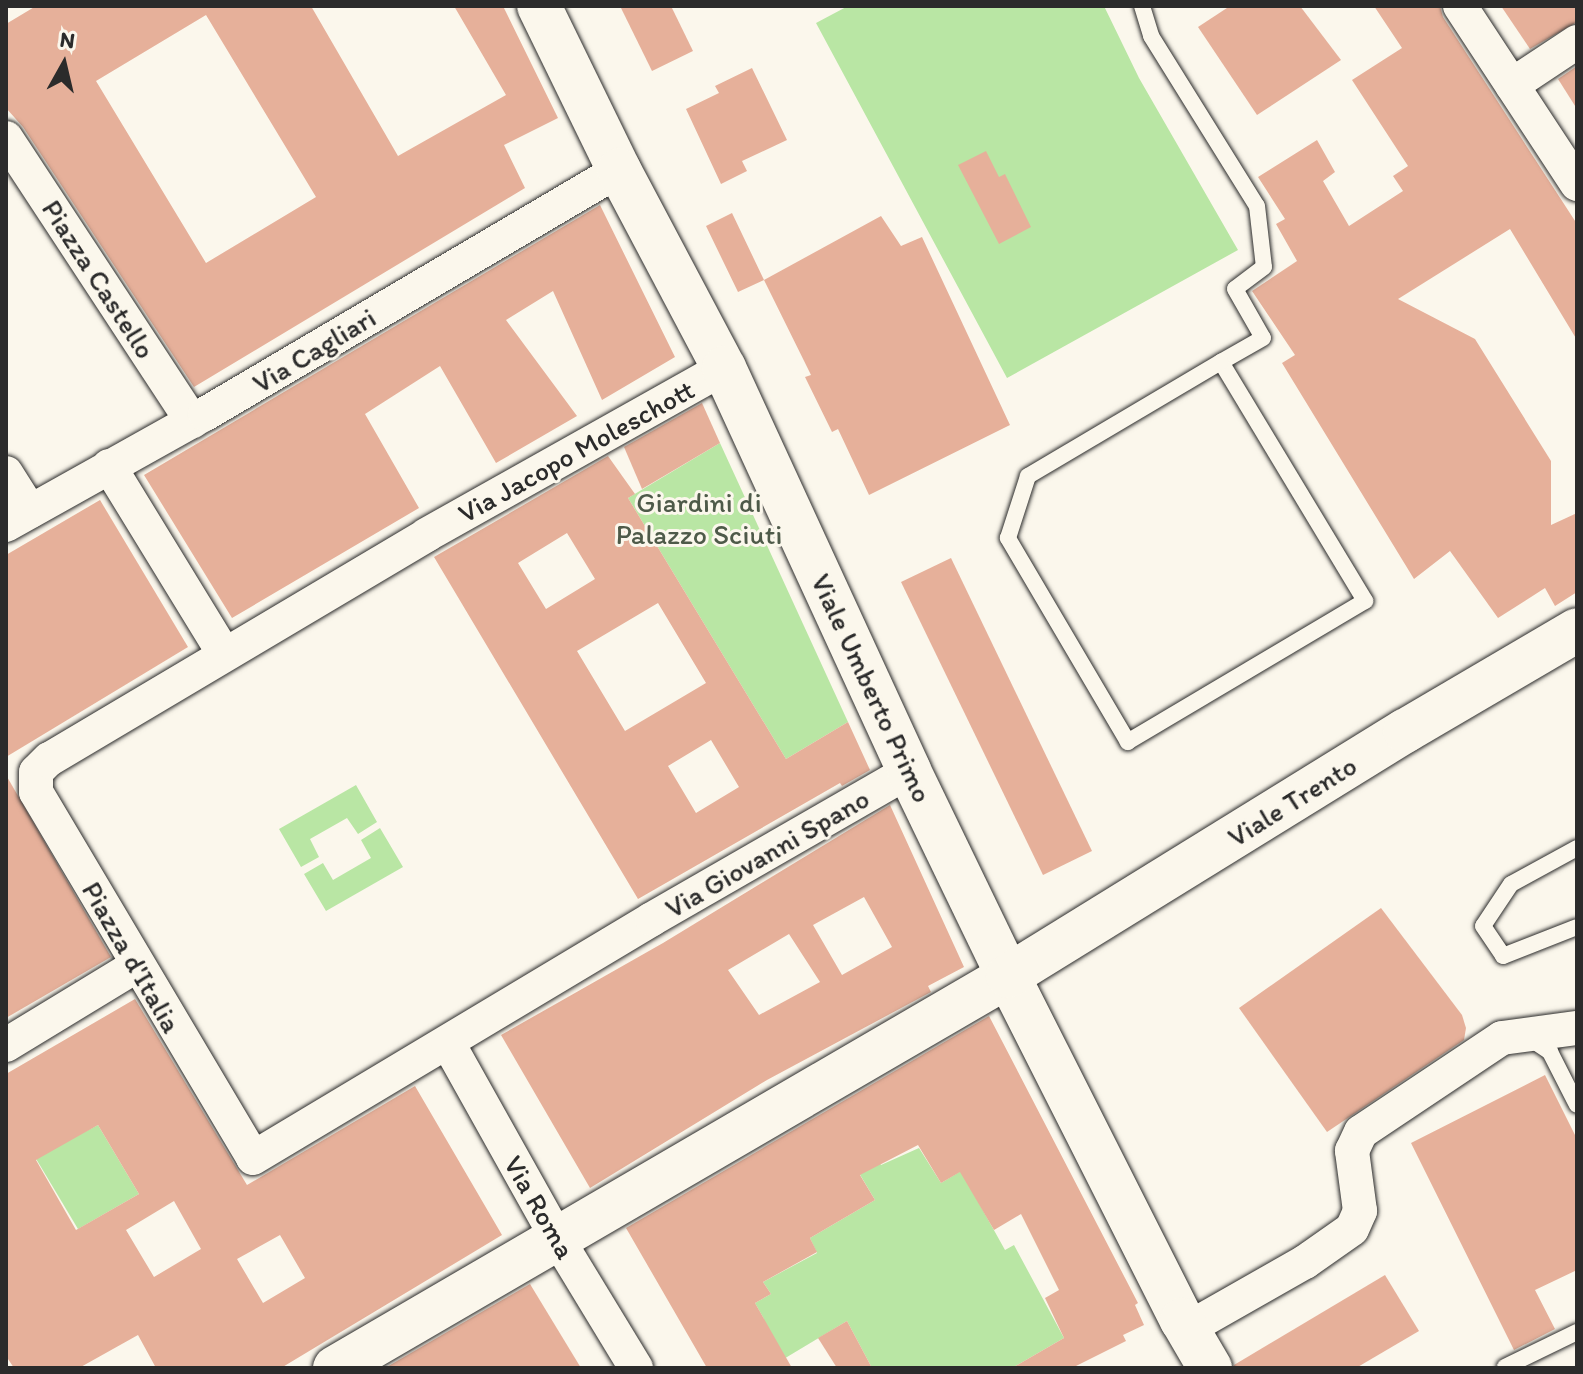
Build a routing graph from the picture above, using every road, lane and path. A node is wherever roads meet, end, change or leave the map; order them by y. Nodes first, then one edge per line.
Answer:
1 (539, 6) edge
2 (1142, 6) edge
3 (1460, 6) edge
4 (1577, 42) edge
5 (1512, 85) junction
6 (6, 138) edge
7 (619, 170) junction
8 (1577, 184) edge
9 (1221, 362) junction
10 (724, 368) junction
11 (192, 421) junction
12 (109, 466) junction
13 (6, 473) edge
14 (18, 518) edge
15 (427, 535) joint
16 (1577, 630) edge
17 (224, 654) junction
18 (909, 771) junction
19 (1577, 848) edge
20 (1577, 927) edge
21 (625, 935) joint
22 (136, 966) junction
23 (1008, 976) junction
24 (1577, 1028) edge
25 (1528, 1037) junction
26 (448, 1043) junction
27 (6, 1045) edge
28 (1577, 1105) edge
29 (557, 1238) junction
30 (1577, 1332) edge
31 (1199, 1356) edge
32 (1505, 1367) edge
33 (335, 1368) edge
34 (636, 1368) edge

1 - 7 main road, Viale Umberto Primo
2 - 9 lane
3 - 5 street
4 - 5 street
5 - 8 street
6 - 11 street, Piazza Castello
7 - 10 main road, Viale Umberto Primo
7 - 11 street, Via Cagliari
9 - 9 lane
10 - 15 street, Via Jacopo Moleschott
10 - 18 main road, Viale Umberto Primo
11 - 12 street, Via Cagliari
12 - 14 street, Via Cagliari
12 - 17 street
13 - 14 street
15 - 17 street, Piazza d'Italia
16 - 23 main road, Viale Trento
17 - 22 street, Piazza d'Italia
18 - 21 street, Via Giovanni Spano
18 - 23 main road, Viale Umberto Primo
19 - 20 lane
21 - 26 street, Piazza d'Italia
22 - 26 street, Piazza d'Italia
22 - 27 street
23 - 29 main road, Viale Trento
23 - 31 main road, Viale Umberto Primo
24 - 25 street
25 - 28 lane
25 - 31 street
26 - 29 street, Via Roma
29 - 33 main road, Viale Trento
29 - 34 street, Via Roma
30 - 32 lane

